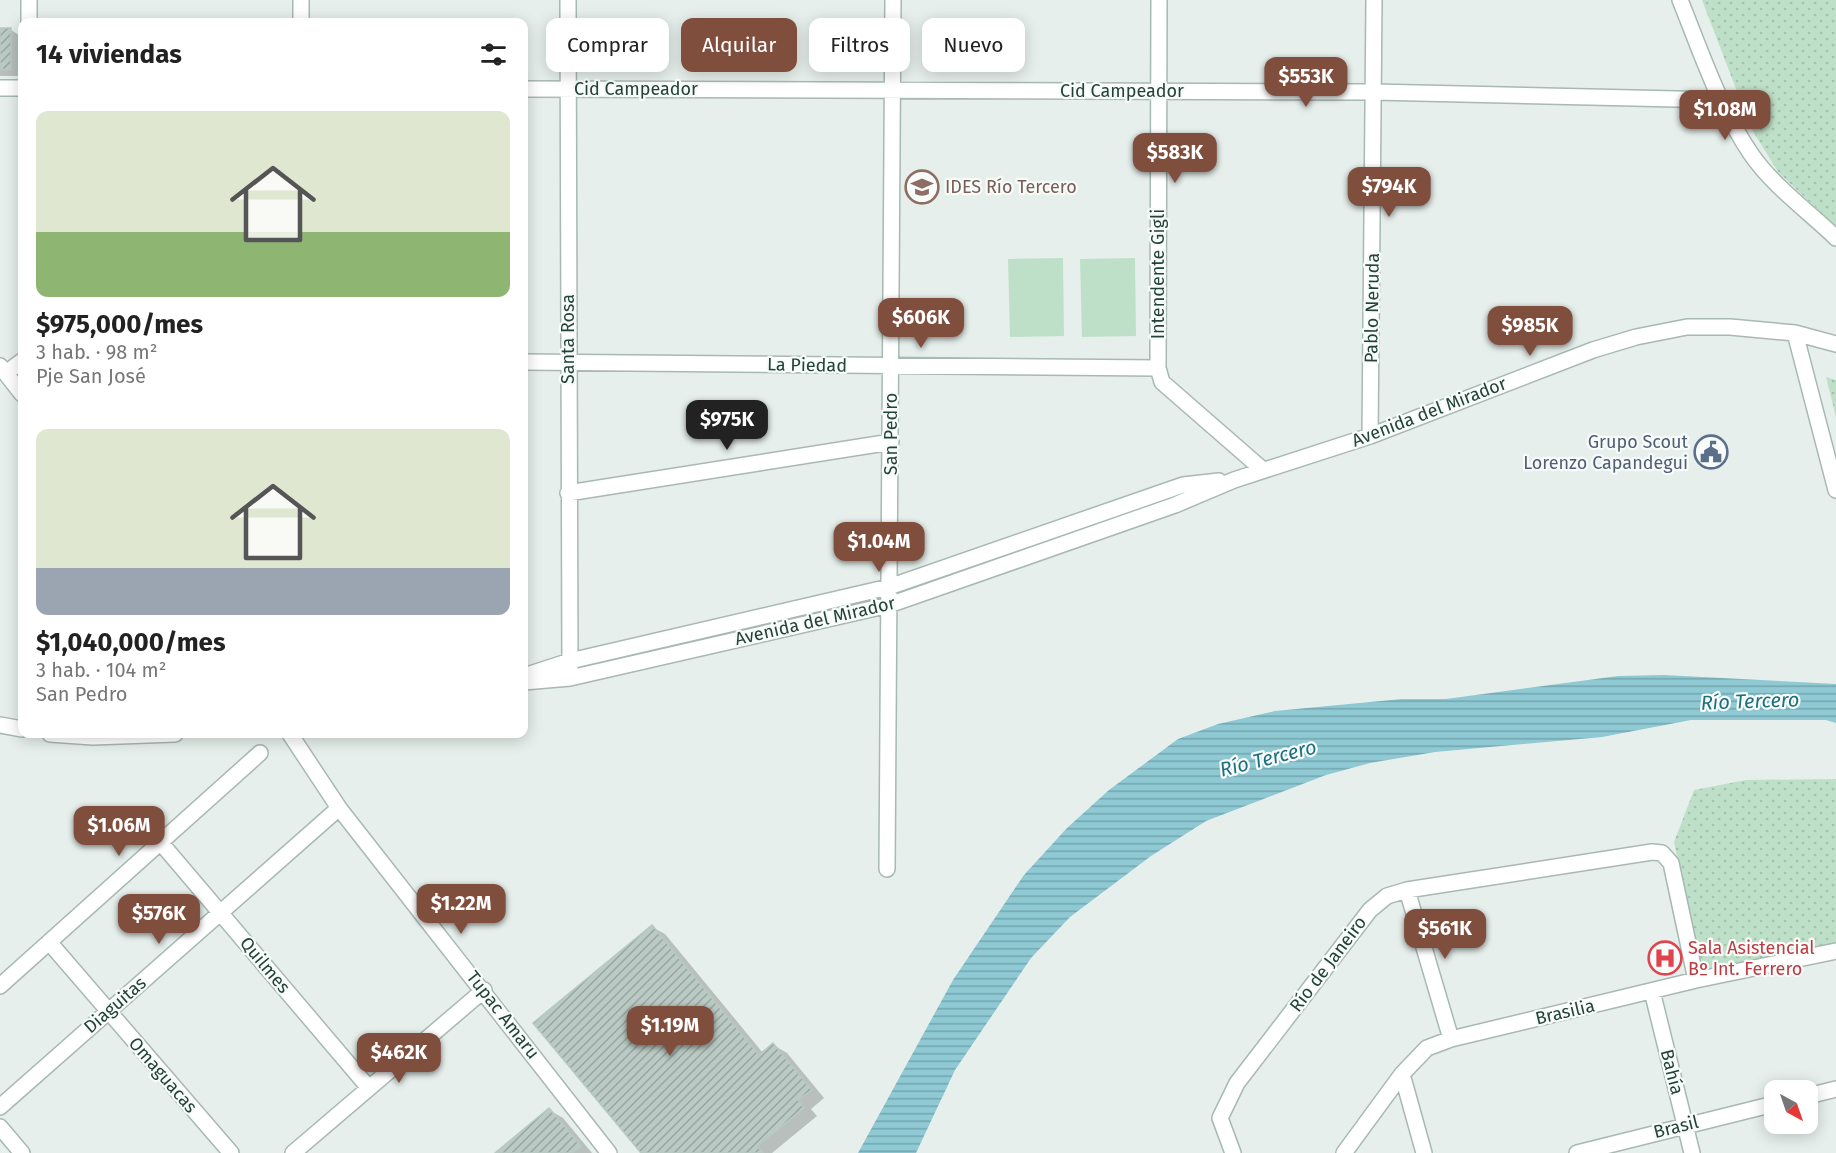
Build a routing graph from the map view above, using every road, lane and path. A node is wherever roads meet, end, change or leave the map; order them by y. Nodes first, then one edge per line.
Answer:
1 (29, 0) edge
2 (301, 0) edge
3 (568, 0) edge
4 (893, 0) edge
5 (1159, 0) edge
6 (1374, 0) edge
7 (1680, 0) edge
8 (29, 18) edge
9 (301, 18) edge
10 (0, 88) edge
11 (18, 88) edge
12 (528, 89) edge
13 (568, 89) junction
14 (893, 90) junction
15 (1159, 91) junction
16 (1374, 92) junction
17 (1720, 100) junction
18 (1836, 238) edge
19 (1795, 333) junction
20 (1836, 344) edge
21 (528, 362) edge
22 (18, 363) edge
23 (568, 363) junction
24 (891, 365) junction
25 (1158, 368) junction
26 (3, 370) edge
27 (18, 389) edge
28 (1370, 436) junction
29 (891, 442) junction
30 (1263, 470) junction
31 (1234, 480) junction
32 (1836, 490) edge
33 (568, 493) junction
34 (889, 587) junction
35 (889, 605) junction
36 (570, 661) junction
37 (528, 675) edge
38 (570, 678) junction
39 (528, 682) edge
40 (0, 725) edge
41 (18, 728) edge
42 (293, 738) edge
43 (260, 753) dead end
44 (339, 808) junction
45 (160, 843) junction
46 (887, 869) dead end
47 (1407, 890) junction
48 (221, 914) junction
49 (49, 942) junction
50 (1836, 951) edge
51 (1696, 980) junction
52 (0, 986) edge
53 (484, 990) junction
54 (1652, 991) junction
55 (108, 1011) junction
56 (1451, 1039) junction
57 (1402, 1074) junction
58 (369, 1088) junction
59 (1836, 1089) edge
60 (1818, 1094) edge
61 (1764, 1106) edge
62 (0, 1107) edge
63 (1684, 1124) junction
64 (0, 1127) edge
65 (22, 1153) edge
66 (231, 1153) edge
67 (293, 1153) edge
68 (609, 1153) edge
69 (1233, 1153) edge
70 (1344, 1153) edge
71 (1424, 1153) edge
72 (1577, 1153) edge
73 (1692, 1153) edge

1 - 8 street
2 - 9 street
3 - 13 street, Santa Rosa
4 - 14 street, San Pedro
5 - 15 street, Intendente Gigli
6 - 16 street, Pablo Neruda
7 - 17 street
10 - 11 street
12 - 13 street, Cid Campeador
13 - 14 street, Cid Campeador
13 - 23 street, Santa Rosa
14 - 15 street, Cid Campeador
14 - 24 street, San Pedro
15 - 16 street, Cid Campeador
15 - 25 street, Intendente Gigli
16 - 17 street, Cid Campeador
16 - 28 street, Pablo Neruda
17 - 18 street
19 - 20 street, Avenida del Mirador
19 - 28 street, Avenida del Mirador
19 - 32 street
21 - 23 street, La Piedad
22 - 26 street
23 - 24 street, La Piedad
23 - 33 street, Santa Rosa
24 - 25 street, La Piedad
24 - 29 street, San Pedro
25 - 30 street
26 - 27 street
28 - 30 street, Avenida del Mirador
29 - 33 street
29 - 34 street, San Pedro
30 - 31 street, Avenida del Mirador
31 - 34 street, Avenida del Mirador
31 - 35 street, Avenida del Mirador
33 - 36 street, Santa Rosa
34 - 35 street, San Pedro
34 - 36 street, Avenida del Mirador
35 - 38 street, Avenida del Mirador
35 - 46 street, San Pedro
36 - 37 street, Avenida del Mirador
36 - 38 street, Santa Rosa
38 - 39 street, Avenida del Mirador
40 - 41 street
42 - 44 street, Tupac Amaru
43 - 45 street
44 - 48 street, Diaguitas
44 - 53 street, Tupac Amaru
45 - 48 street, Quilmes
45 - 49 street
47 - 51 street, Río de Janeiro
47 - 56 street
47 - 69 street, Río de Janeiro
48 - 55 street, Diaguitas
48 - 58 street, Quilmes
49 - 52 street
49 - 55 street, Omaguacas
50 - 51 street, Brasilia
51 - 54 street, Brasilia
53 - 58 street
53 - 68 street, Tupac Amaru
54 - 56 street, Brasilia
54 - 63 street, Bahía
55 - 62 street, Diaguitas
55 - 66 street, Omaguacas
56 - 57 street, Brasilia
57 - 70 street, Brasilia
57 - 71 street
58 - 67 street
59 - 60 street
61 - 63 street, Brasil
63 - 72 street, Brasil
63 - 73 street, Bahía
64 - 65 street

